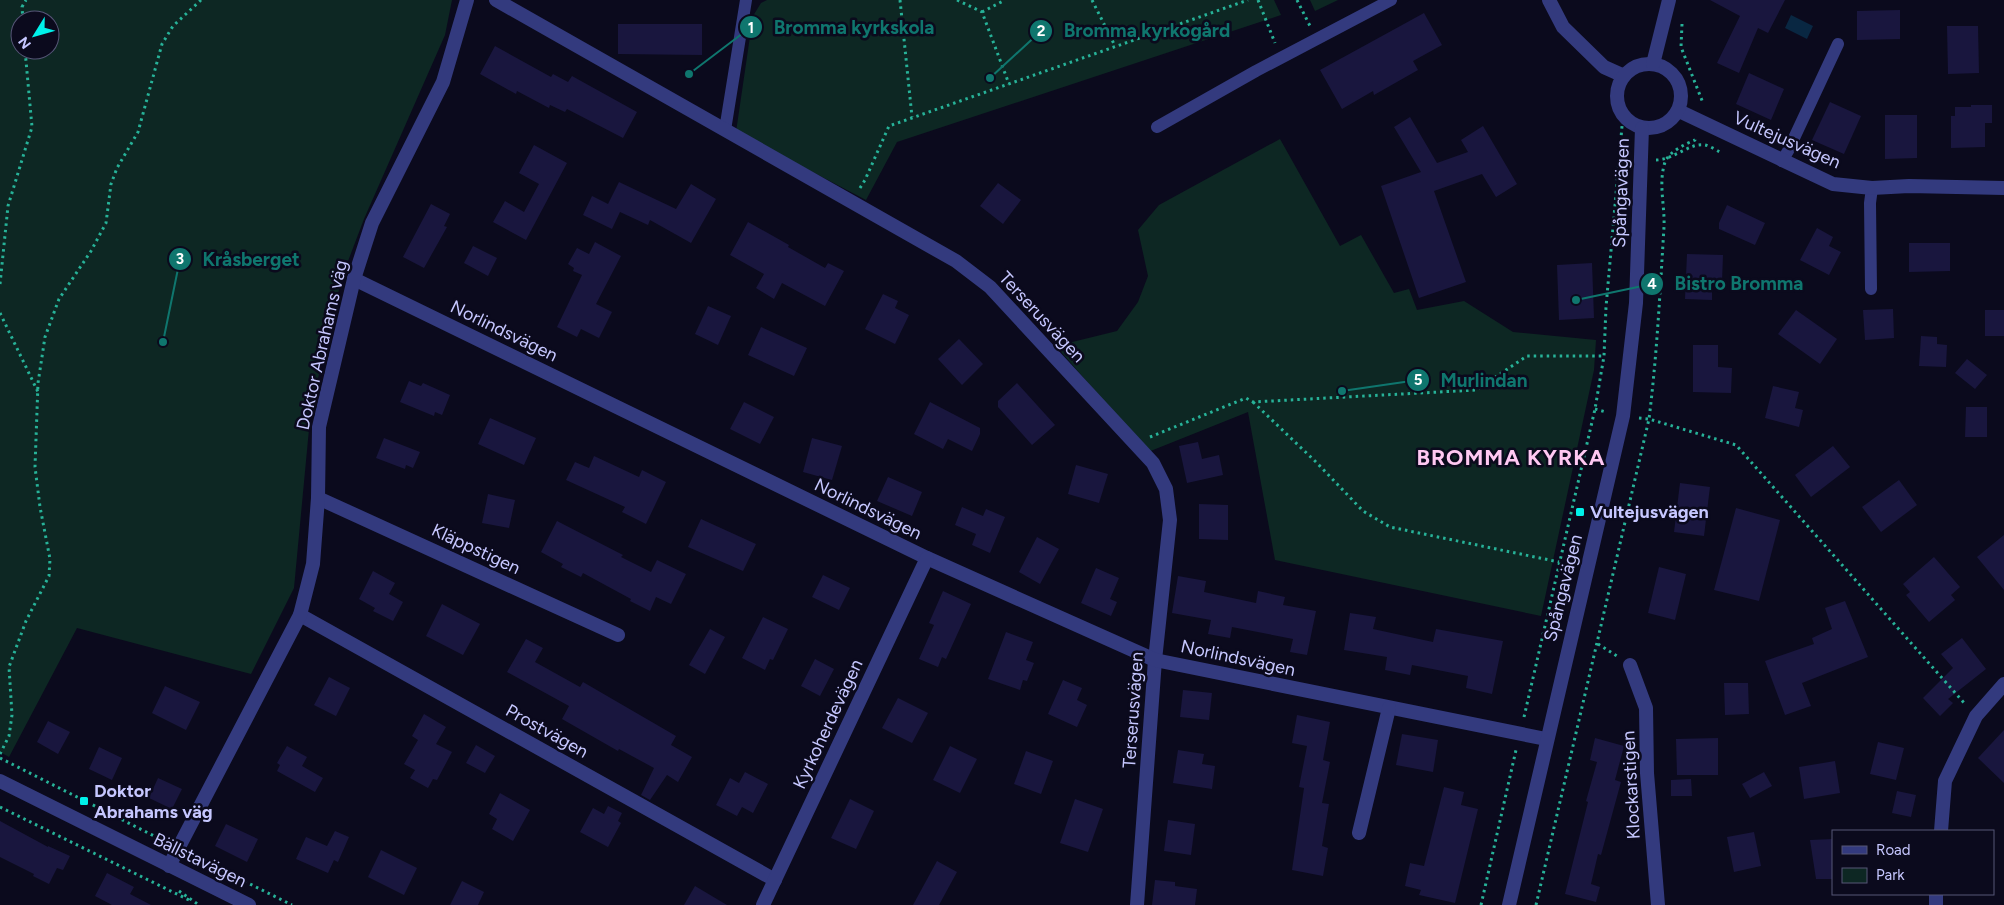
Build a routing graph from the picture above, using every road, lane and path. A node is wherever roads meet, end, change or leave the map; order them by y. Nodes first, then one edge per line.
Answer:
1 (201, 0) edge
2 (467, 0) edge
3 (496, 0) edge
4 (740, 0) edge
5 (746, 0) edge
6 (900, 0) edge
7 (957, 0) edge
8 (1006, 0) edge
9 (1092, 0) edge
10 (1248, 0) edge
11 (1258, 0) edge
12 (1297, 0) edge
13 (1392, 0) edge
14 (1549, 0) edge
15 (1669, 0) edge
16 (982, 12) junction
17 (1682, 19) dead end
18 (1316, 39) junction
19 (1838, 44) dead end
20 (1115, 46) junction
21 (1281, 58) junction
22 (26, 60) edge
23 (1654, 64) junction
24 (1624, 76) junction
25 (1009, 84) junction
26 (1679, 111) junction
27 (1623, 115) junction
28 (912, 118) junction
29 (1701, 121) junction
30 (1157, 127) dead end
31 (1642, 128) junction
32 (725, 130) junction
33 (1782, 160) junction
34 (1872, 188) junction
35 (2004, 188) edge
36 (850, 201) junction
37 (354, 279) junction
38 (0, 284) edge
39 (1871, 288) dead end
40 (0, 313) edge
41 (1604, 356) junction
42 (38, 393) junction
43 (1253, 402) junction
44 (1595, 409) junction
45 (1623, 416) junction
46 (1649, 419) junction
47 (1133, 443) junction
48 (318, 498) junction
49 (927, 558) junction
50 (1559, 562) junction
51 (300, 615) junction
52 (618, 635) dead end
53 (1598, 644) junction
54 (1155, 660) junction
55 (1630, 665) joint
56 (2004, 684) edge
57 (1389, 708) junction
58 (1976, 716) junction
59 (1520, 734) junction
60 (1546, 739) junction
61 (0, 754) edge
62 (0, 758) edge
63 (1, 783) edge
64 (0, 807) edge
65 (1941, 830) edge
66 (1359, 833) dead end
67 (178, 848) junction
68 (168, 866) junction
69 (775, 880) junction
70 (244, 904) edge
71 (198, 905) edge
72 (292, 905) edge
73 (763, 905) edge
74 (1137, 905) edge
75 (1481, 905) edge
76 (1509, 905) edge
77 (1536, 905) edge
78 (1658, 905) edge

1 - 42 path
2 - 37 street, Doktor Abrahams väg
3 - 32 street, Terserusvägen
4 - 5 lane
5 - 32 lane
6 - 28 path
7 - 16 path
8 - 16 path
9 - 20 path
10 - 20 path
11 - 21 path
12 - 18 path
13 - 18 lane
14 - 24 street
15 - 23 street
16 - 25 path
17 - 29 path
18 - 21 lane
19 - 33 lane
20 - 25 path
21 - 30 lane
22 - 38 path
23 - 24 street
23 - 26 street
24 - 27 street
25 - 28 path
26 - 29 street, Vultejusvägen
26 - 31 street
27 - 31 street
27 - 41 path
28 - 36 path
29 - 33 street, Vultejusvägen
29 - 46 path
31 - 45 street, Spångavägen
32 - 36 street, Terserusvägen
33 - 34 street, Vultejusvägen
34 - 35 street, Vultejusvägen
34 - 39 lane
36 - 47 street, Terserusvägen
37 - 48 street, Doktor Abrahams väg
37 - 49 street, Norlindsvägen
40 - 42 path
41 - 43 path
41 - 44 path
42 - 61 path
43 - 47 path
43 - 50 path
44 - 45 path
44 - 50 path
45 - 46 path
45 - 60 street, Spångavägen
46 - 53 path
46 - 58 path
47 - 54 street, Terserusvägen
48 - 51 street, Doktor Abrahams väg
48 - 52 street, Kläppstigen
49 - 54 street, Norlindsvägen
49 - 69 street, Kyrkoherdevägen
50 - 59 path
51 - 67 street, Doktor Abrahams väg
51 - 69 street, Prostvägen
53 - 55 path
53 - 77 path
54 - 57 street, Norlindsvägen
54 - 74 street, Terserusvägen
55 - 78 street, Klockarstigen
56 - 58 street
57 - 59 street, Norlindsvägen
57 - 66 street
58 - 65 street
59 - 60 street, Norlindsvägen
59 - 75 path
60 - 76 street, Spångavägen
62 - 67 path
63 - 68 street, Bällstavägen
64 - 71 path
67 - 68 street, Doktor Abrahams väg
67 - 72 path
68 - 70 street, Bällstavägen
69 - 73 street, Kyrkoherdevägen

